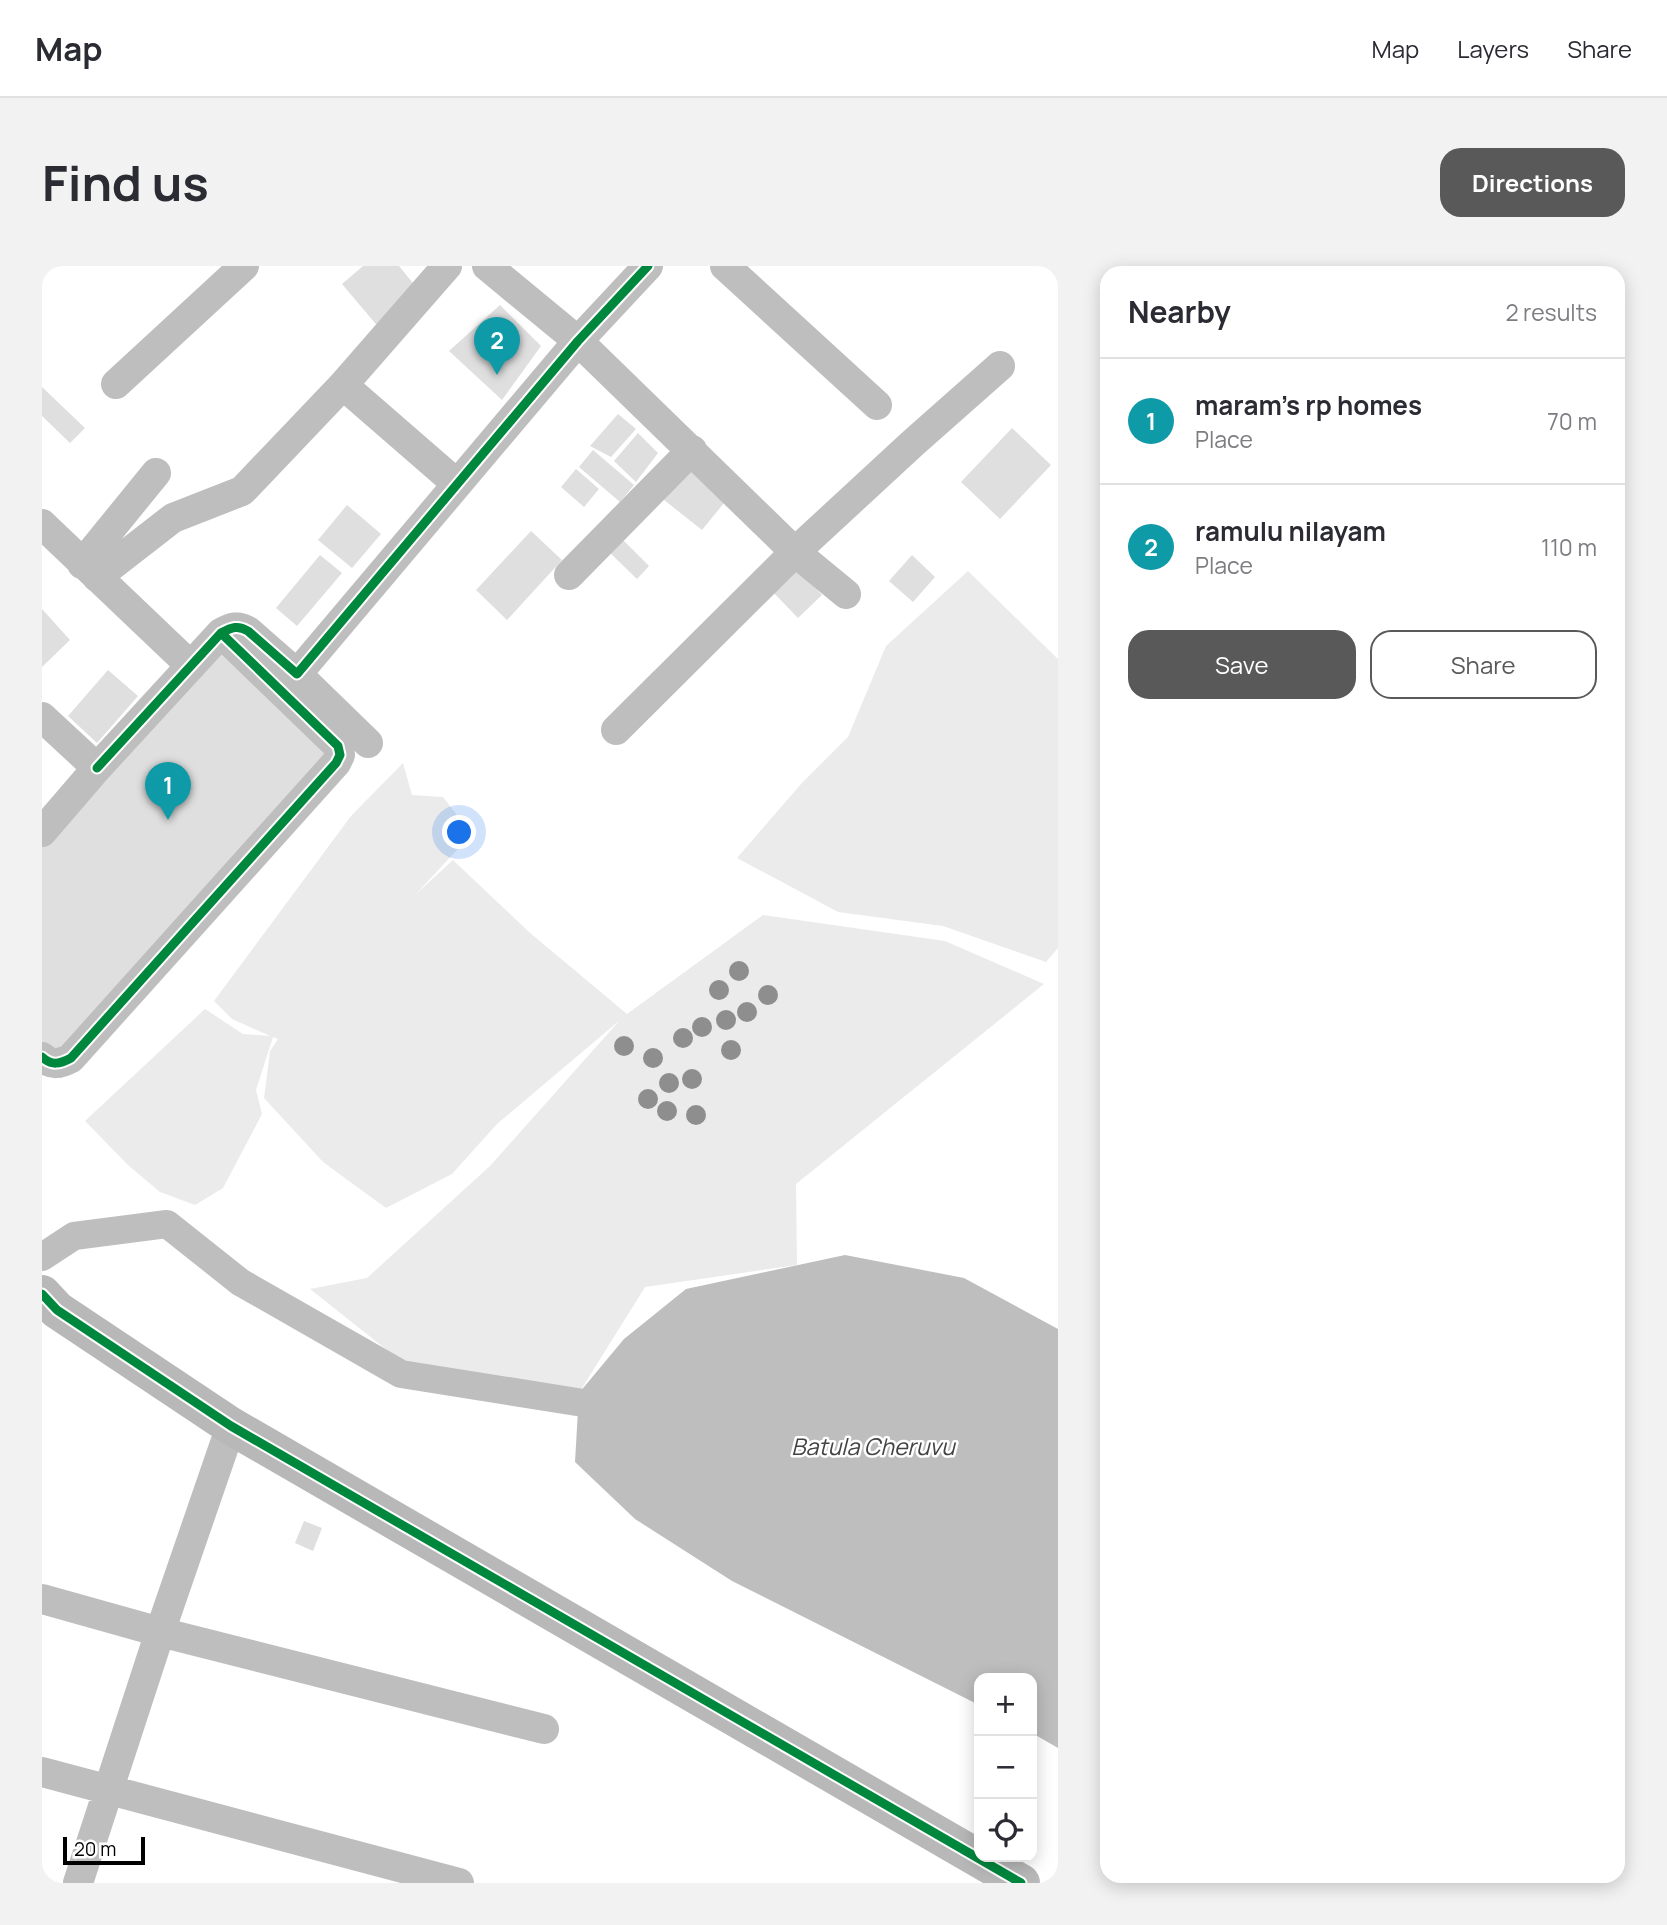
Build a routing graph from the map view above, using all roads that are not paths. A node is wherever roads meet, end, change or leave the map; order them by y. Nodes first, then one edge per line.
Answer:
1 (244, 266) edge
2 (447, 266) edge
3 (487, 266) edge
4 (648, 266) edge
5 (725, 266) edge
6 (578, 341) junction
7 (1000, 366) dead end
8 (116, 384) dead end
9 (344, 385) junction
10 (877, 405) dead end
11 (692, 450) junction
12 (156, 473) dead end
13 (457, 484) junction
14 (42, 524) edge
15 (795, 552) junction
16 (89, 571) junction
17 (569, 575) dead end
18 (846, 594) dead end
19 (221, 633) junction
20 (191, 666) junction
21 (297, 674) junction
22 (42, 717) edge
23 (616, 730) dead end
24 (368, 743) dead end
25 (97, 768) junction
26 (42, 832) edge
27 (42, 1057) edge
28 (47, 1308) edge
29 (231, 1426) junction
30 (42, 1598) edge
31 (160, 1632) junction
32 (544, 1729) dead end
33 (42, 1772) edge
34 (108, 1790) junction
35 (78, 1883) edge
36 (459, 1883) edge
37 (1021, 1883) edge

1 - 8 street
2 - 9 street
3 - 6 street
4 - 6 street
5 - 10 street
6 - 11 street
6 - 13 street
7 - 15 street
9 - 13 street
9 - 16 street
11 - 15 street
11 - 17 street
12 - 16 street
13 - 21 street
14 - 16 street
15 - 18 street
15 - 23 street
16 - 20 street
19 - 20 street
19 - 21 street
19 - 27 street
20 - 25 street
21 - 24 street
22 - 25 street
25 - 26 street
28 - 29 street
29 - 31 street
29 - 37 street
30 - 31 street
31 - 32 street
31 - 34 street
33 - 34 street
34 - 35 street
34 - 36 street

